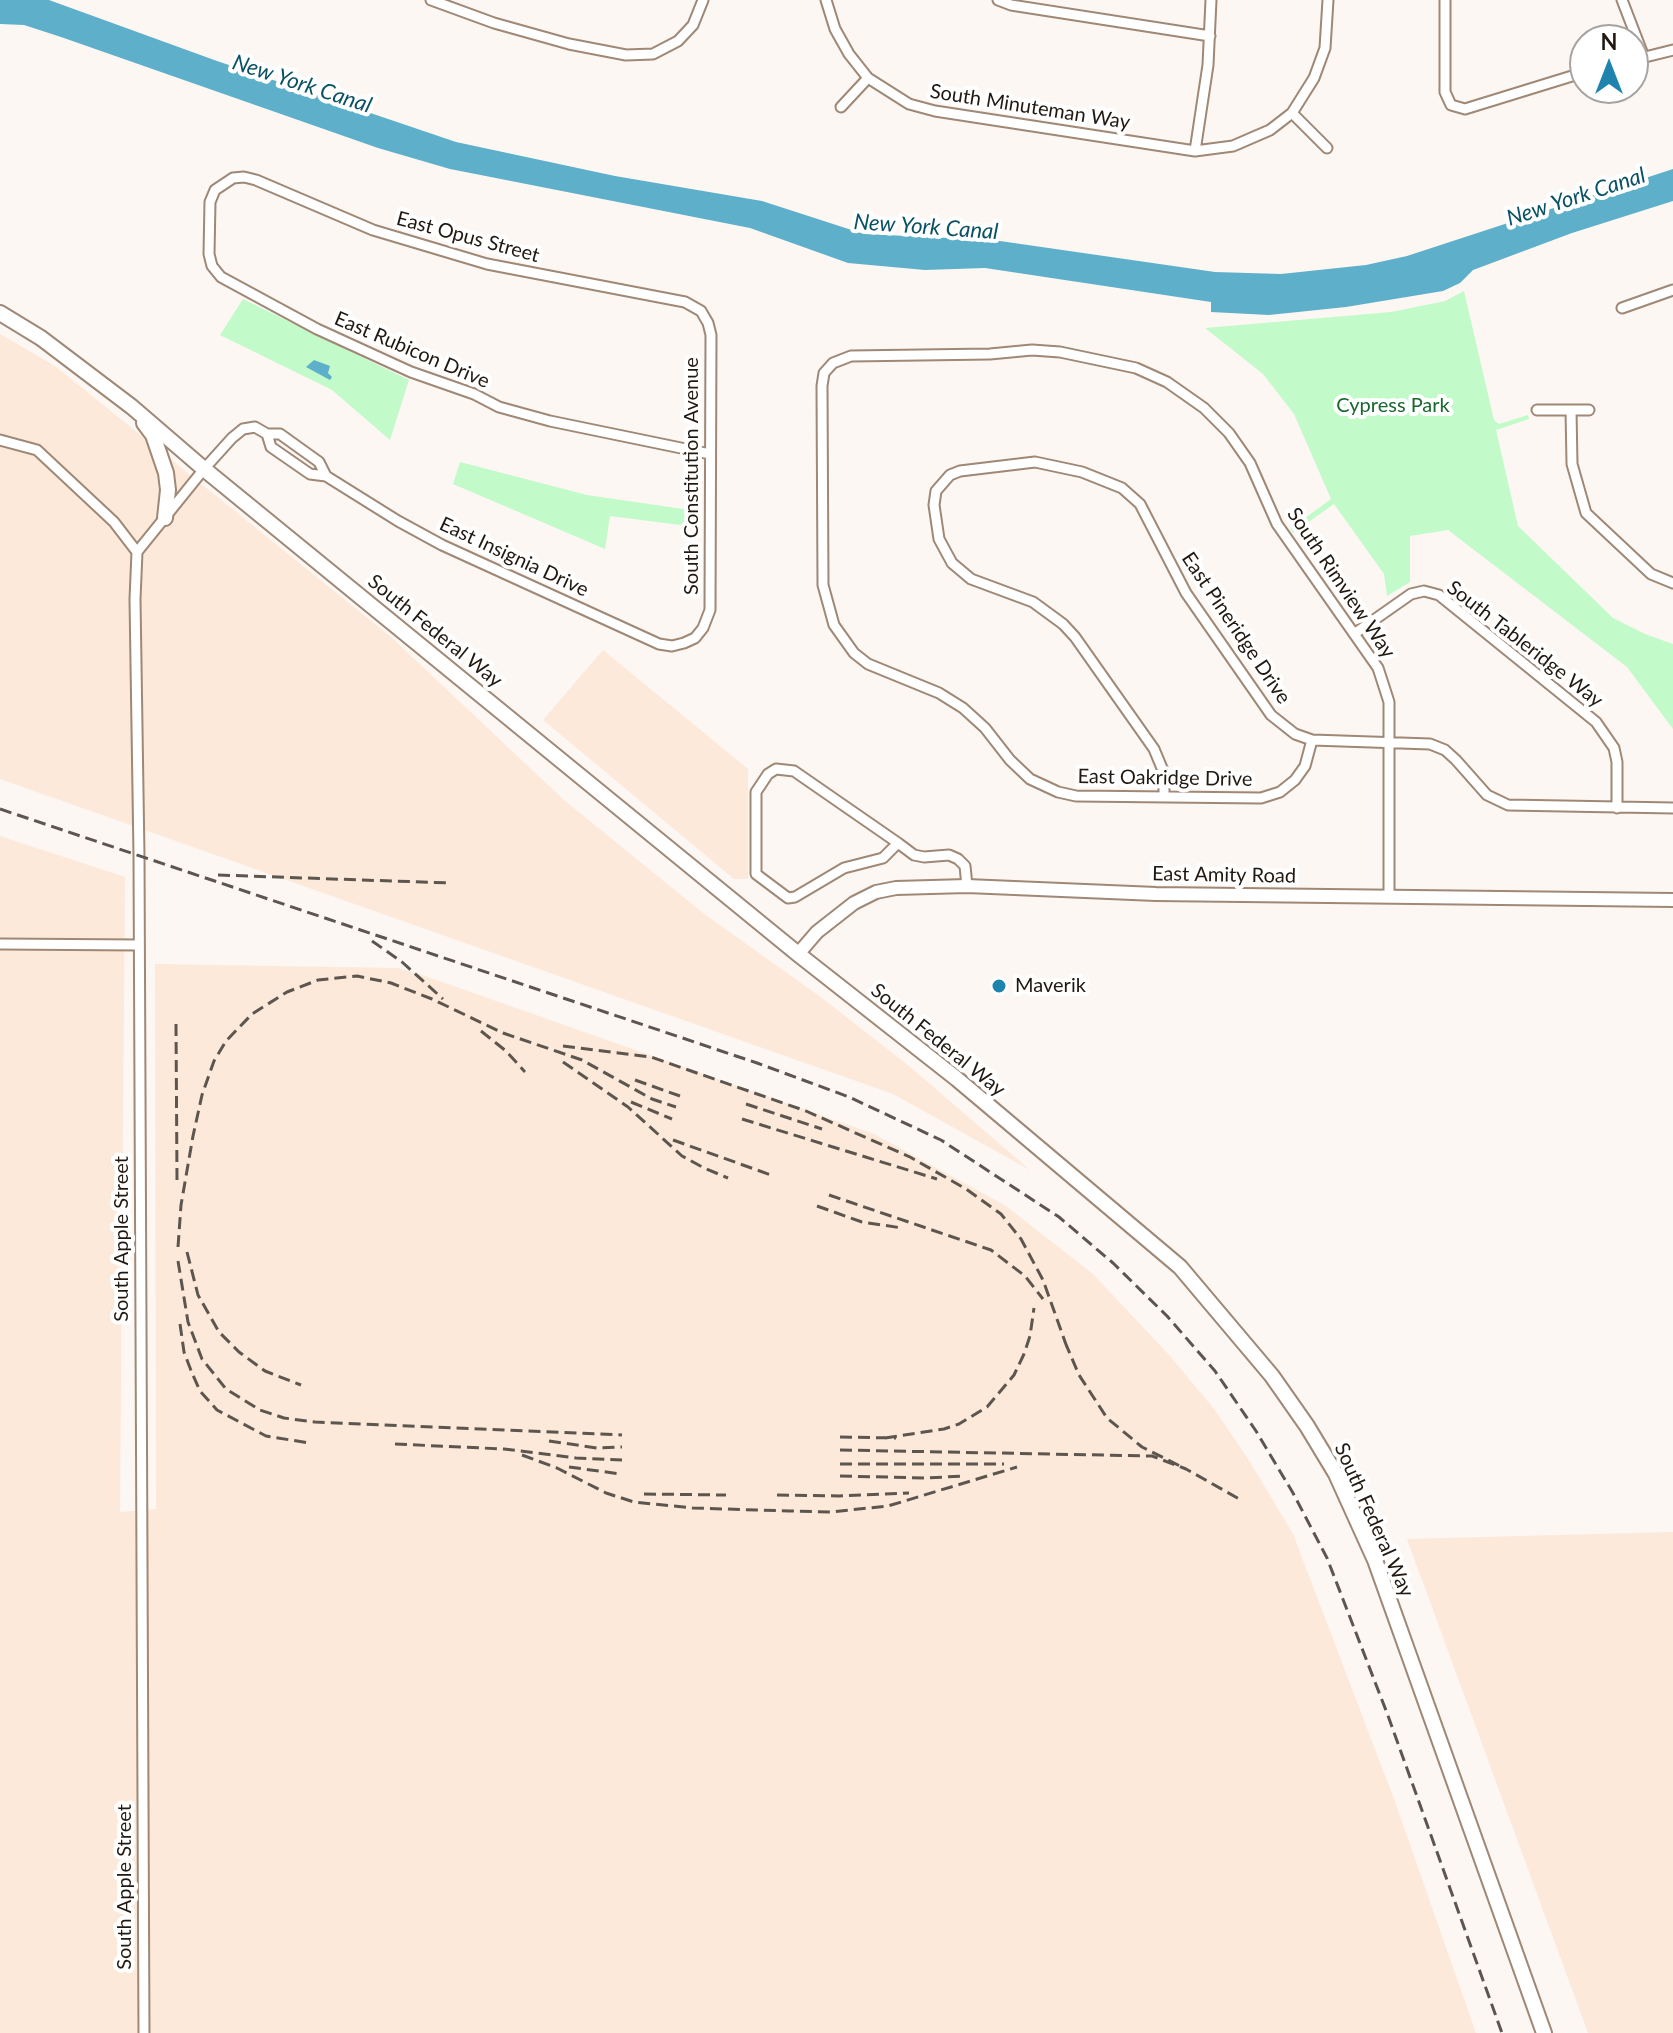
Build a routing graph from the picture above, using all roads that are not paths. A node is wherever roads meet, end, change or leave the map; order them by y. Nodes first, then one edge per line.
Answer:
1 (431, 0) edge
2 (703, 0) edge
3 (826, 0) edge
4 (998, 0) edge
5 (1211, 0) edge
6 (1328, 0) edge
7 (1445, 0) edge
8 (1622, 0) edge
9 (1629, 24) edge
10 (1210, 36) junction
11 (1673, 50) edge
12 (1649, 55) edge
13 (1569, 76) edge
14 (868, 78) junction
15 (841, 107) dead end
16 (1292, 113) junction
17 (1327, 148) dead end
18 (1195, 151) junction
19 (233, 178) joint
20 (1673, 290) edge
21 (1622, 308) dead end
22 (701, 311) joint
23 (0, 313) edge
24 (833, 363) joint
25 (132, 407) junction
26 (1537, 410) dead end
27 (1571, 410) junction
28 (1589, 410) dead end
29 (267, 434) junction
30 (0, 440) edge
31 (710, 454) junction
32 (204, 469) junction
33 (326, 476) junction
34 (165, 518) junction
35 (137, 552) junction
36 (1673, 583) edge
37 (1354, 634) junction
38 (695, 638) joint
39 (1312, 740) junction
40 (1389, 741) junction
41 (1164, 796) junction
42 (1617, 808) junction
43 (1673, 808) edge
44 (898, 843) junction
45 (967, 886) junction
46 (1389, 897) junction
47 (1673, 900) edge
48 (0, 944) edge
49 (139, 945) junction
50 (798, 954) junction
51 (144, 2033) edge
52 (1544, 2033) edge

1 - 2 street
3 - 14 street, South Minuteman Way
4 - 10 street
5 - 10 street
6 - 16 street
7 - 13 street
8 - 9 street
10 - 18 street
11 - 12 street
14 - 15 street
14 - 18 street, South Minuteman Way
16 - 17 street
16 - 18 street, South Minuteman Way
19 - 22 street, East Opus Street
19 - 31 street, East Rubicon Drive
20 - 21 street
22 - 31 street, South Constitution Avenue
23 - 25 main road, South Federal Way
24 - 37 street, South Rimview Way
24 - 41 street, East Oakridge Drive
25 - 32 main road, South Federal Way
25 - 34 main road
26 - 27 street
27 - 28 street
27 - 36 street
29 - 32 street
29 - 33 street, East Insignia Drive
29 - 33 street, East Insignia Drive
30 - 35 street
31 - 38 street, South Constitution Avenue
32 - 34 street
32 - 50 main road, South Federal Way
33 - 38 street, East Insignia Drive
34 - 35 street
35 - 49 street, South Apple Street
37 - 40 street, South Rimview Way
37 - 42 street, South Tableridge Way
39 - 40 street, East Pineridge Drive
39 - 41 street, East Oakridge Drive
39 - 41 street, East Pineridge Drive
40 - 42 street, East Pineridge Drive
40 - 46 street, South Rimview Way
42 - 43 street, East Pineridge Drive
44 - 44 street
44 - 45 street
45 - 46 street, East Amity Road
45 - 50 street, East Amity Road
46 - 47 street, East Amity Road
48 - 49 street
49 - 51 street, South Apple Street
50 - 52 main road, South Federal Way

